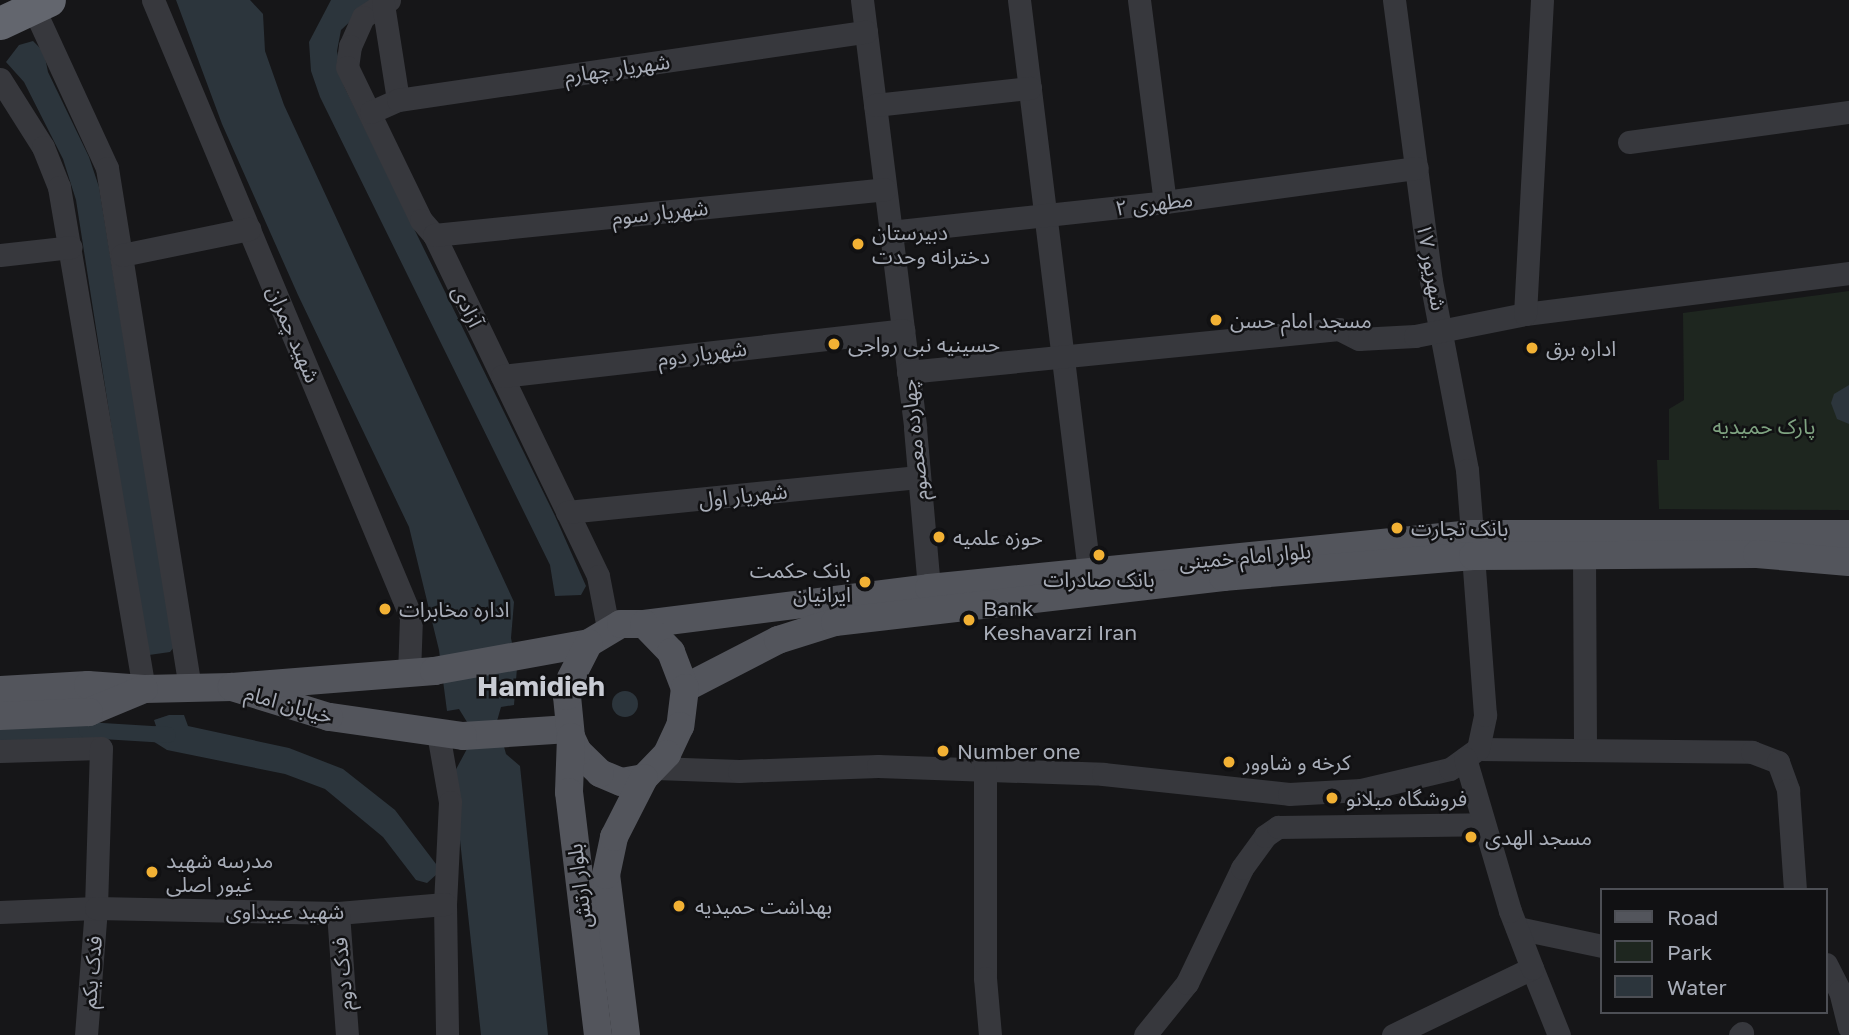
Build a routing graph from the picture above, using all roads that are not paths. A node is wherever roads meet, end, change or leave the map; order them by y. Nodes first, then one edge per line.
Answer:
1 (153, 0) edge
2 (862, 0) edge
3 (1019, 0) edge
4 (1139, 0) edge
5 (1394, 0) edge
6 (1542, 0) edge
7 (386, 2) edge
8 (41, 4) edge
9 (0, 23) edge
10 (866, 32) junction
11 (0, 79) edge
12 (1030, 88) junction
13 (398, 100) junction
14 (875, 105) junction
15 (371, 112) junction
16 (1849, 112) edge
17 (1629, 142) dead end
18 (1416, 168) junction
19 (885, 189) junction
20 (1165, 202) junction
21 (1045, 216) junction
22 (248, 229) junction
23 (890, 232) junction
24 (434, 235) junction
25 (71, 247) junction
26 (122, 255) junction
27 (0, 256) edge
28 (1849, 273) edge
29 (1525, 314) junction
30 (1443, 329) junction
31 (903, 330) junction
32 (1063, 357) junction
33 (908, 372) junction
34 (502, 376) junction
35 (918, 477) junction
36 (567, 512) junction
37 (1849, 534) edge
38 (1472, 545) junction
39 (1584, 555) junction
40 (1849, 562) edge
41 (1089, 571) junction
42 (929, 588) junction
43 (644, 624) junction
44 (599, 636) junction
45 (422, 672) junction
46 (232, 687) junction
47 (190, 688) junction
48 (685, 688) junction
49 (144, 689) junction
50 (0, 690) edge
51 (0, 716) edge
52 (570, 733) junction
53 (451, 735) junction
54 (1585, 750) junction
55 (0, 751) edge
56 (1472, 753) junction
57 (985, 769) junction
58 (650, 773) junction
59 (1483, 824) junction
60 (1795, 888) edge
61 (444, 904) junction
62 (96, 908) junction
63 (0, 912) edge
64 (338, 913) junction
65 (1517, 928) junction
66 (1601, 946) edge
67 (1532, 968) junction
68 (1828, 968) edge
69 (1849, 1027) edge
70 (86, 1035) edge
71 (347, 1035) edge
72 (447, 1035) edge
73 (598, 1035) edge
74 (626, 1035) edge
75 (990, 1035) edge
76 (1145, 1035) edge
77 (1393, 1035) edge
78 (1559, 1035) edge

1 - 22 street, شهید چمران
2 - 10 street, چهارده معصوم
3 - 12 street
4 - 20 street
5 - 18 street, ۱۷ شهریور
6 - 29 street
7 - 13 street
7 - 15 street, آزادی
8 - 9 highway
8 - 26 street
10 - 13 street, شهریار چهارم
10 - 14 street, چهارده معصوم
11 - 25 street
12 - 14 street
12 - 21 street
13 - 15 street, شهریار چهارم
14 - 19 street, چهارده معصوم
15 - 24 street, آزادی
16 - 17 street
18 - 20 street, مطهری ۲
18 - 30 street, ۱۷ شهریور
19 - 23 street, چهارده معصوم
19 - 24 street, شهریار سوم
20 - 21 street, مطهری ۲
21 - 23 street, مطهری ۲
21 - 32 street
22 - 26 street
22 - 45 street, شهید چمران
23 - 31 street, چهارده معصوم
24 - 34 street, آزادی
25 - 27 street
25 - 49 street
26 - 47 street
28 - 29 street
29 - 30 street
30 - 32 street
30 - 38 street, ۱۷ شهریور
31 - 33 street, چهارده معصوم
31 - 34 street, شهریار دوم
32 - 33 street
32 - 41 street
33 - 35 street, چهارده معصوم
34 - 36 street, آزادی
35 - 36 street, شهریار اول
35 - 42 street, چهارده معصوم
36 - 44 street, آزادی
37 - 38 main road, بلوار امام خمینی
38 - 39 main road, بلوار امام خمینی
38 - 41 main road, بلوار امام خمینی
38 - 48 main road, بلوار امام خمینی
38 - 56 street, ۱۷ شهریور
39 - 40 main road, بلوار امام خمینی
39 - 54 street
41 - 42 main road, بلوار امام خمینی
42 - 43 main road, بلوار امام خمینی
43 - 44 main road
43 - 48 main road
44 - 45 main road, خیابان امام
44 - 52 main road
45 - 46 main road, خیابان امام
46 - 47 main road
46 - 53 main road, خیابان امام
47 - 49 main road
48 - 58 main road
49 - 50 main road
49 - 51 main road
52 - 53 main road, خیابان امام
52 - 58 main road
52 - 73 main road, بلوار ارتش
53 - 61 street
54 - 56 street
54 - 60 street
55 - 62 street, فدک یکم
56 - 57 street
56 - 59 street
57 - 58 street
57 - 75 street
58 - 74 main road, بلوار ارتش
59 - 65 street
59 - 76 street
61 - 64 street, شهید عبیداوی
61 - 72 street
62 - 63 street, شهید عبیداوی
62 - 64 street, شهید عبیداوی
62 - 70 street, فدک یکم
64 - 71 street, فدک دوم
65 - 66 street
65 - 67 street
67 - 77 street
67 - 78 street
68 - 69 street

